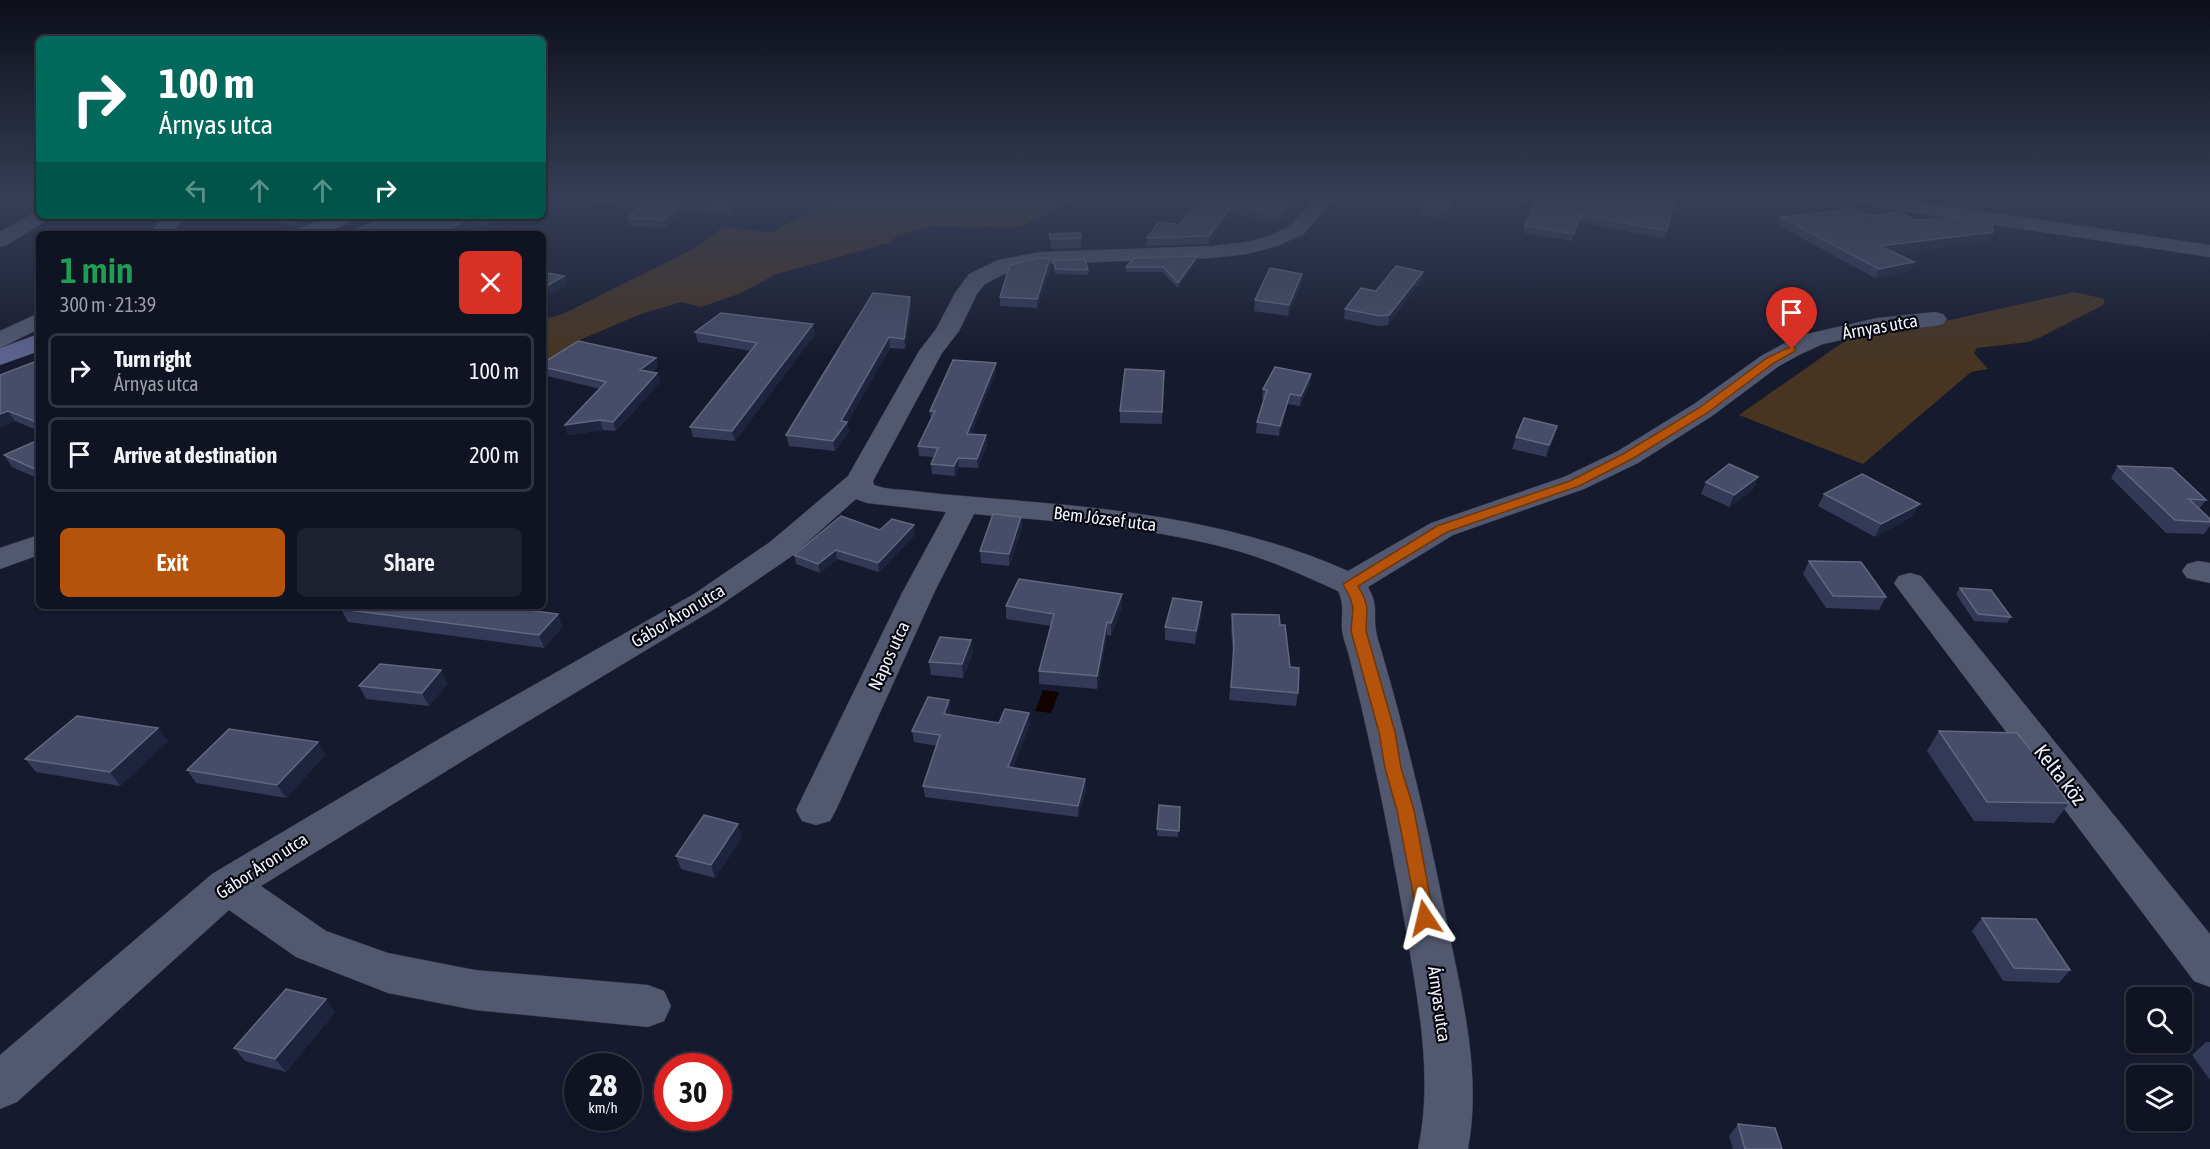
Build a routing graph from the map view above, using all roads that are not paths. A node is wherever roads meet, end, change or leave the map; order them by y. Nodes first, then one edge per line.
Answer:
1 (1165, 254) edge
2 (1935, 319) dead end
3 (36, 322) edge
4 (0, 341) edge
5 (36, 343) edge
6 (0, 357) edge
7 (859, 481) junction
8 (965, 504) junction
9 (36, 545) edge
10 (0, 559) edge
11 (1910, 583) dead end
12 (1350, 584) junction
13 (816, 810) dead end
14 (227, 885) junction
15 (2210, 967) edge
16 (648, 1006) dead end
17 (0, 1086) edge
18 (1443, 1149) edge

1 - 7 street, Gábor Áron utca
2 - 12 street, Árnyas utca
3 - 4 street
5 - 6 main road
7 - 8 street, Bem József utca
7 - 14 street, Gábor Áron utca
8 - 12 street, Bem József utca
8 - 13 street, Napos utca
9 - 10 street
11 - 15 street, Kelta köz
12 - 18 street, Árnyas utca
14 - 16 street
14 - 17 street, Gábor Áron utca

